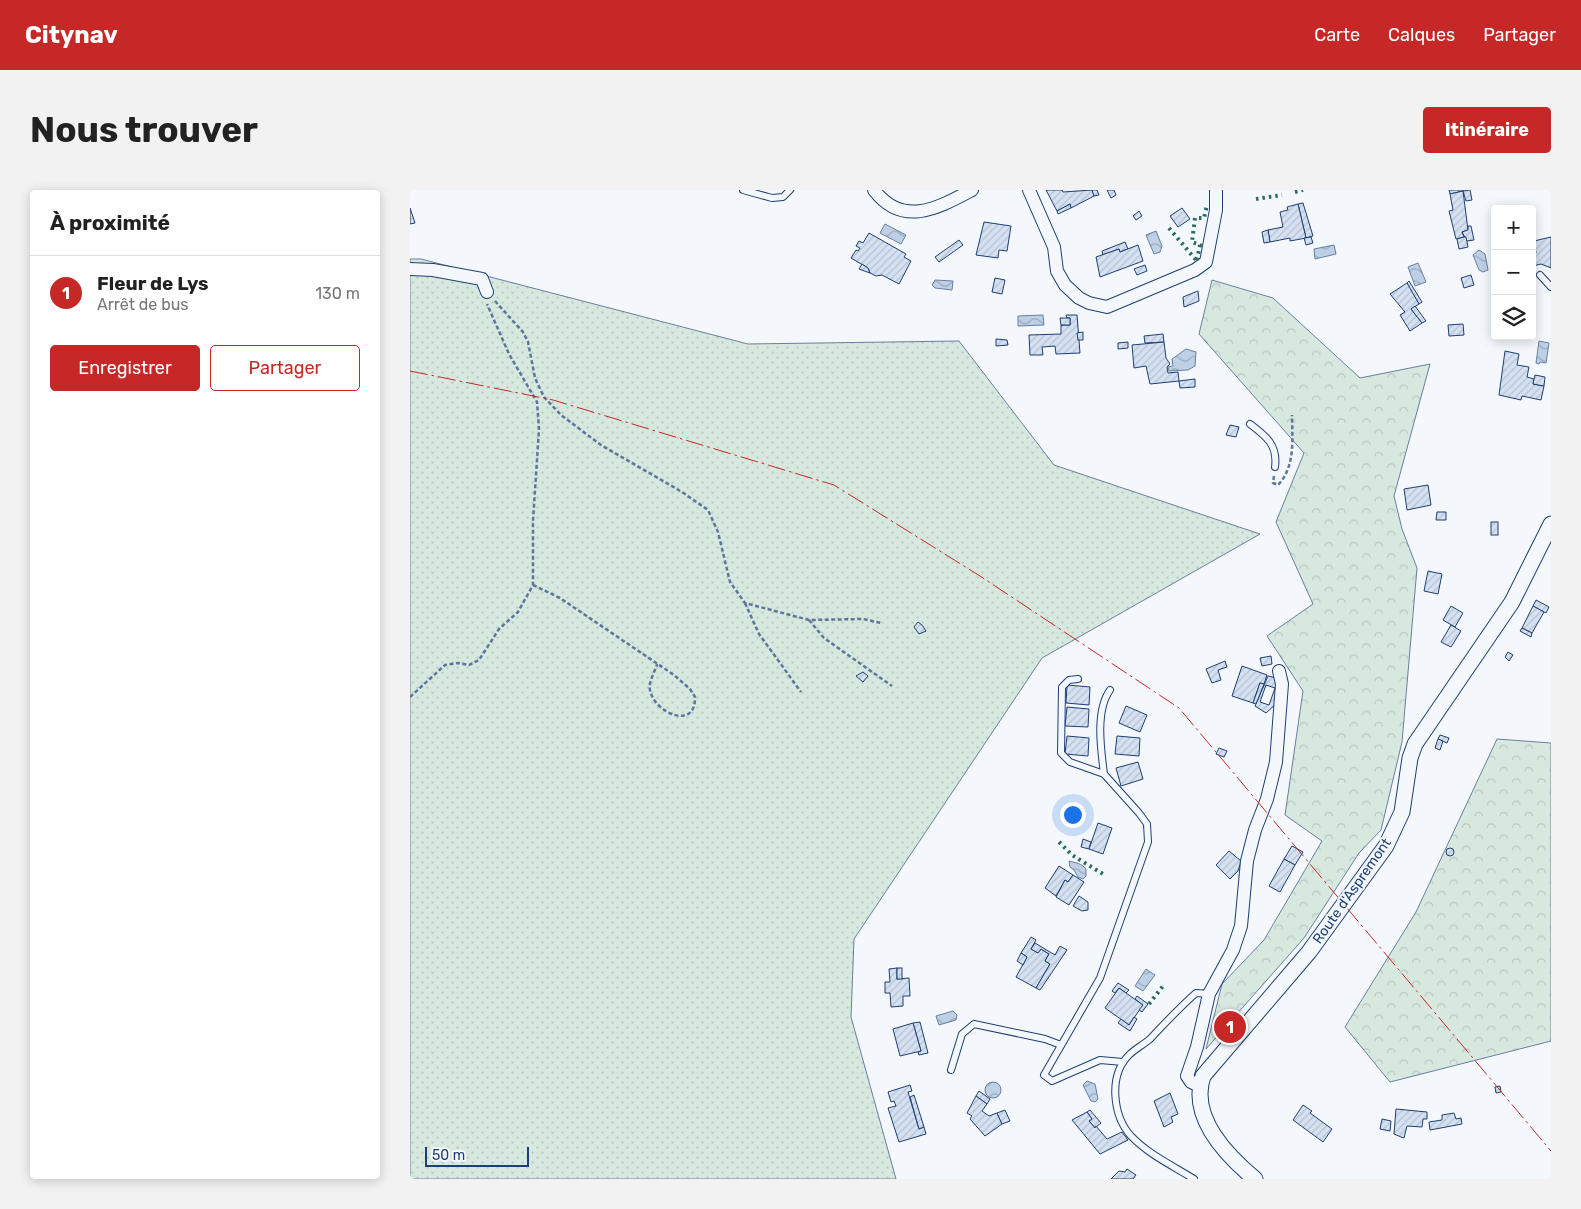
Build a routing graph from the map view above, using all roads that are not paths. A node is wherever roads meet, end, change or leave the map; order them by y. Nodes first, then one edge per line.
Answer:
1 (743, 190) edge
2 (790, 190) edge
3 (874, 190) edge
4 (972, 190) edge
5 (1029, 190) edge
6 (1216, 190) edge
7 (410, 269) edge
8 (1540, 275) dead end
9 (1551, 287) edge
10 (487, 298) road end
11 (1250, 424) dead end
12 (1275, 467) dead end
13 (1551, 524) edge
14 (1279, 671) dead end
15 (1078, 679) dead end
16 (1110, 690) dead end
17 (1104, 774) junction
18 (1209, 994) junction
19 (1061, 1045) junction
20 (1124, 1062) junction
21 (951, 1070) dead end
22 (1199, 1086) junction
23 (1194, 1179) edge
24 (1255, 1179) edge

1 - 2 lane
3 - 4 street
5 - 6 street
7 - 10 street
8 - 9 lane
11 - 12 lane
13 - 22 street, Route d'Aspremont
14 - 18 street
15 - 17 lane
16 - 17 lane
17 - 19 lane
18 - 20 lane
18 - 22 street
19 - 20 lane
19 - 21 lane
20 - 23 lane
22 - 24 street

